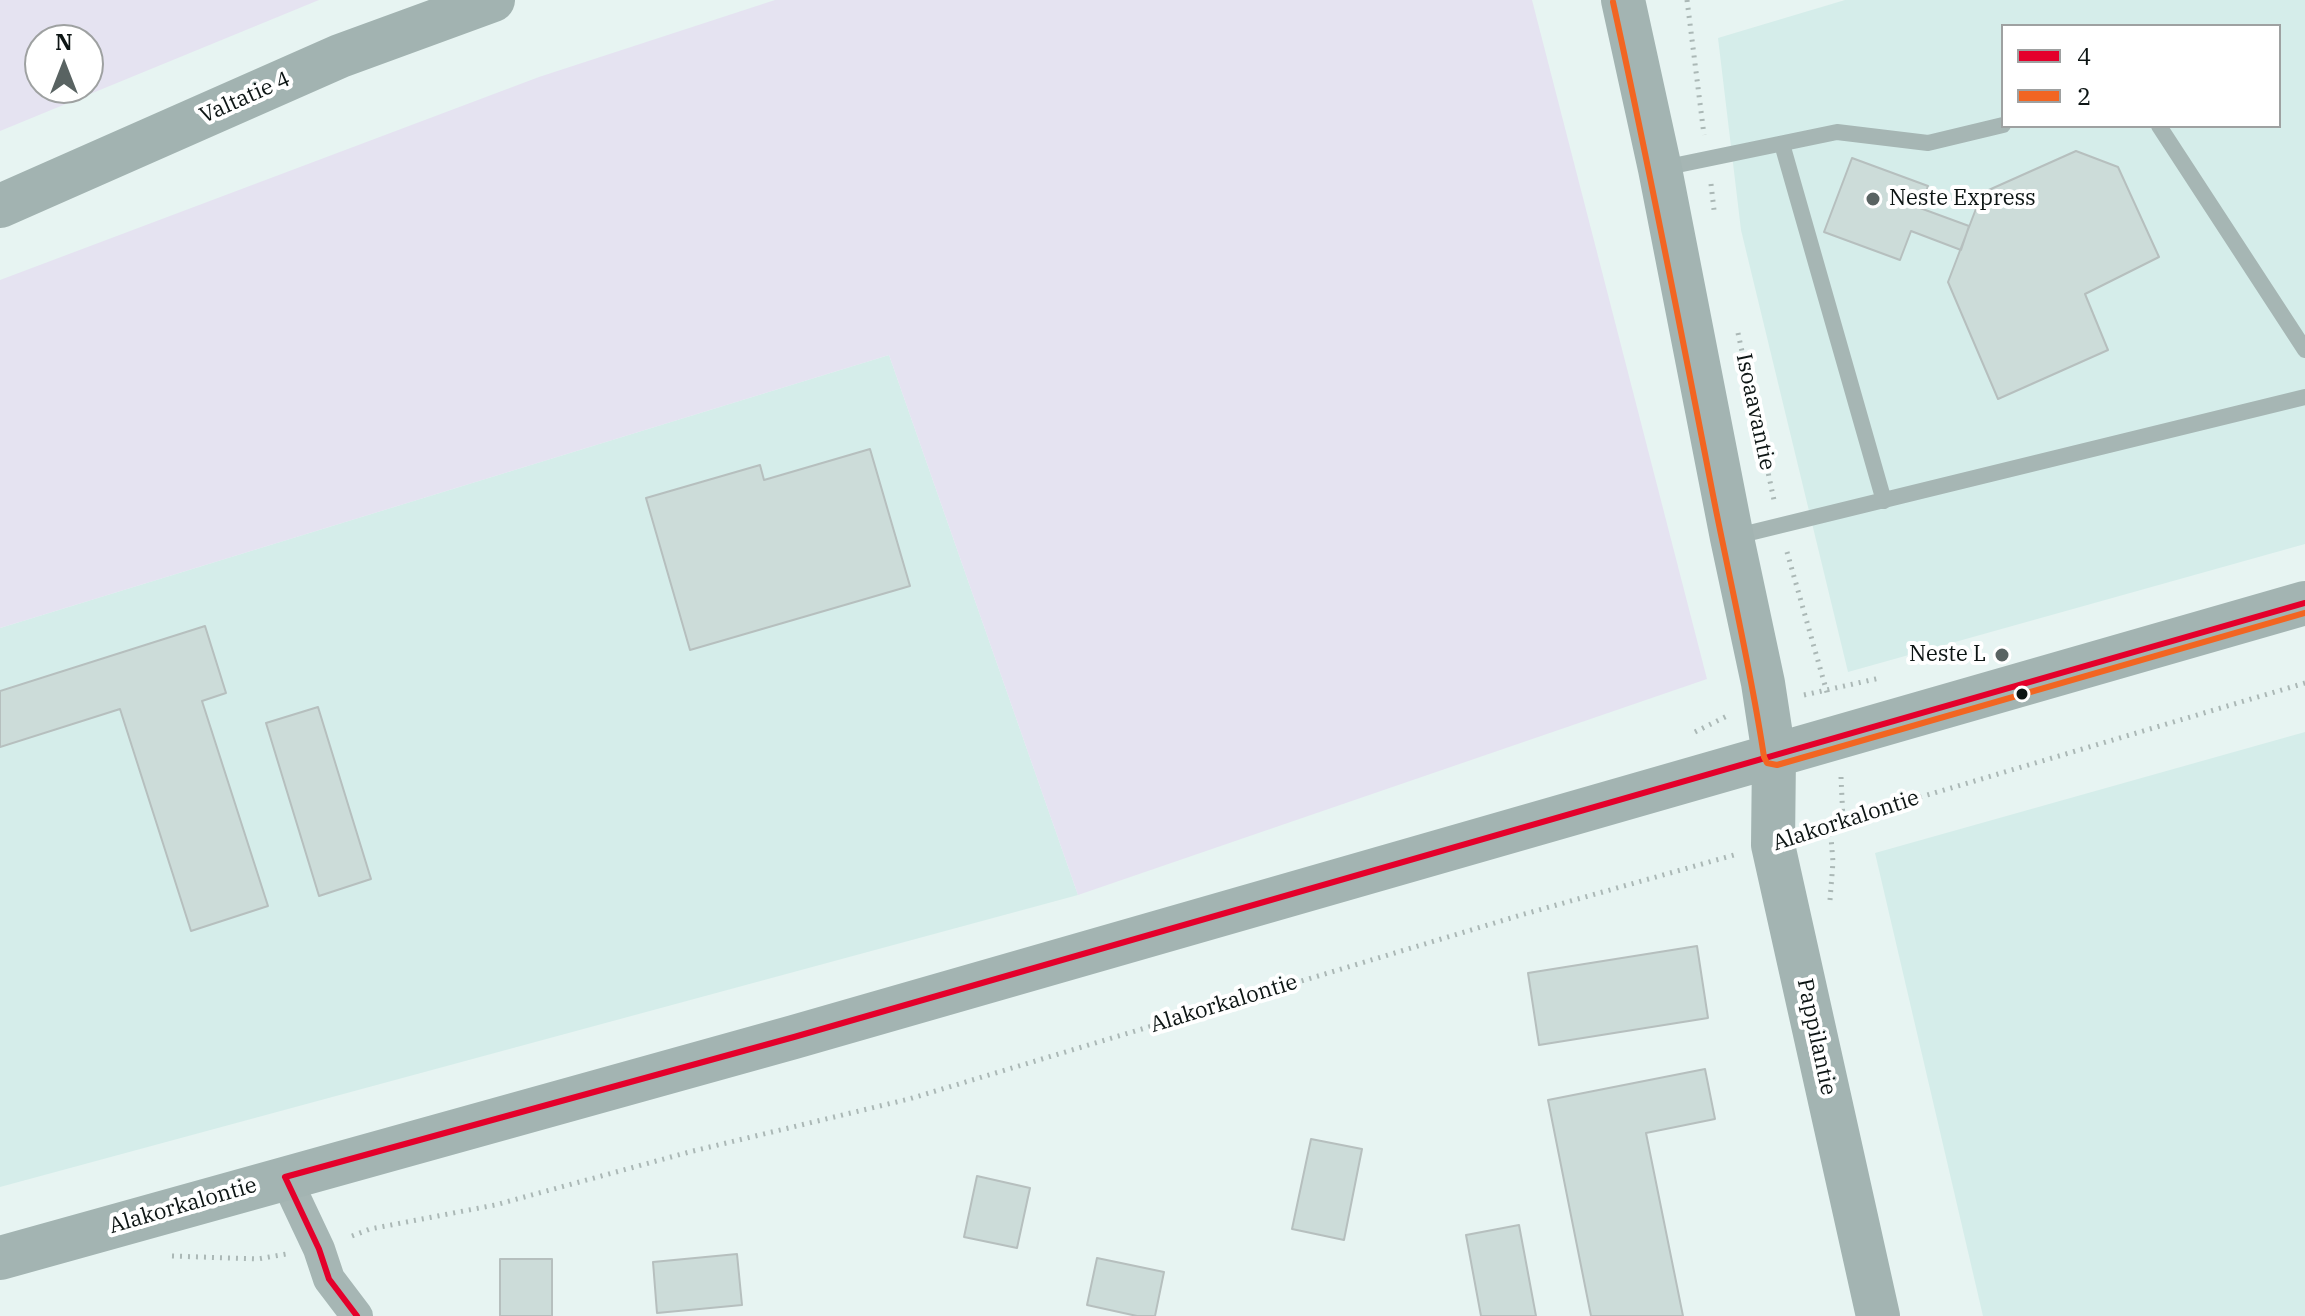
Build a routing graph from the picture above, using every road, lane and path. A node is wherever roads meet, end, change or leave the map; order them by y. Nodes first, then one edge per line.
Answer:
1 (493, 0) edge
2 (1623, 0) edge
3 (1687, 0) edge
4 (2001, 125) edge
5 (2160, 128) edge
6 (1782, 144) junction
7 (1707, 159) junction
8 (1660, 169) junction
9 (0, 206) edge
10 (1715, 220) dead end
11 (1737, 328) dead end
12 (2305, 350) edge
13 (2305, 397) edge
14 (1884, 501) junction
15 (1780, 527) junction
16 (1732, 538) junction
17 (2305, 603) edge
18 (2305, 683) edge
19 (1840, 736) junction
20 (1774, 755) junction
21 (1843, 820) junction
22 (1773, 845) junction
23 (285, 1177) junction
24 (319, 1249) junction
25 (163, 1255) dead end
26 (0, 1258) edge
27 (357, 1316) edge
28 (1878, 1316) edge

1 - 9 highway, Valtatie 4
2 - 8 street, Isoaavantie
3 - 7 path
4 - 6 lane
5 - 12 lane
6 - 7 lane
6 - 14 lane
7 - 8 lane
7 - 10 path
8 - 16 street, Isoaavantie
11 - 15 path, Isoaavantie
13 - 14 lane
14 - 15 lane
15 - 16 lane
15 - 19 path, Isoaavantie
16 - 20 street, Isoaavantie
17 - 19 street, Alakorkalontie
18 - 21 path, Alakorkalontie
19 - 20 street, Alakorkalontie
19 - 21 path, Isoaavantie
20 - 22 street, Pappilantie
20 - 23 street, Alakorkalontie
21 - 22 path, Alakorkalontie
22 - 24 path, Alakorkalontie
22 - 28 street, Pappilantie
23 - 24 street
23 - 26 street, Alakorkalontie
24 - 25 path, Alakorkalontie
24 - 27 street

